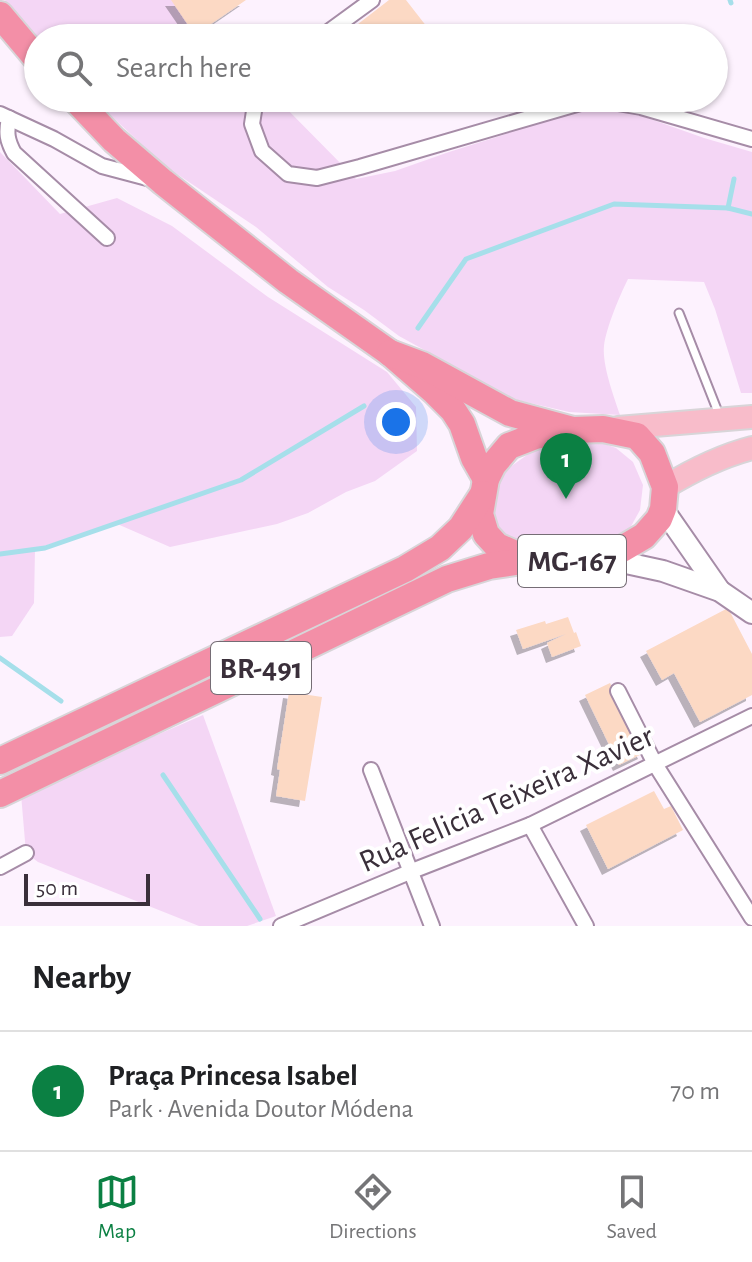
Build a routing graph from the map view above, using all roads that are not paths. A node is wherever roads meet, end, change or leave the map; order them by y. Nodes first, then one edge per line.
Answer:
1 (372, 0) edge
2 (0, 15) edge
3 (339, 24) edge
4 (24, 43) edge
5 (87, 112) edge
6 (254, 112) edge
7 (549, 112) edge
8 (658, 112) edge
9 (4, 116) edge
10 (752, 139) edge
11 (163, 182) junction
12 (107, 238) dead end
13 (679, 313) dead end
14 (390, 353) junction
15 (752, 417) edge
16 (721, 420) junction
17 (603, 429) junction
18 (573, 430) junction
19 (752, 448) edge
20 (484, 486) junction
21 (664, 498) junction
22 (529, 560) junction
23 (578, 561) junction
24 (720, 591) junction
25 (752, 613) edge
26 (618, 691) dead end
27 (752, 716) edge
28 (0, 761) edge
29 (655, 764) junction
30 (371, 770) dead end
31 (0, 794) edge
32 (530, 825) junction
33 (26, 853) dead end
34 (0, 867) edge
35 (412, 871) junction
36 (752, 918) edge
37 (281, 926) edge
38 (432, 926) edge
39 (586, 926) edge

1 - 3 street
2 - 4 highway
5 - 11 highway
6 - 7 street
8 - 10 street
9 - 11 street
9 - 12 street
11 - 14 highway
13 - 16 lane
14 - 18 highway
14 - 20 highway
15 - 16 main road
16 - 17 main road
17 - 18 highway
17 - 21 highway
18 - 20 highway
19 - 21 main road, MG-167
20 - 22 highway, MG-167
20 - 28 highway, BR-491
21 - 23 highway, MG-167
21 - 24 main road
22 - 23 highway, MG-167
22 - 31 highway, BR-491
23 - 24 main road
24 - 25 main road
26 - 29 street
27 - 29 street, Rua Felicia Teixeira Xavier
29 - 32 street, Rua Felicia Teixeira Xavier
29 - 36 street
30 - 35 street
32 - 35 street, Rua Felicia Teixeira Xavier
32 - 39 street
33 - 34 street
35 - 37 street, Rua Felicia Teixeira Xavier
35 - 38 street

